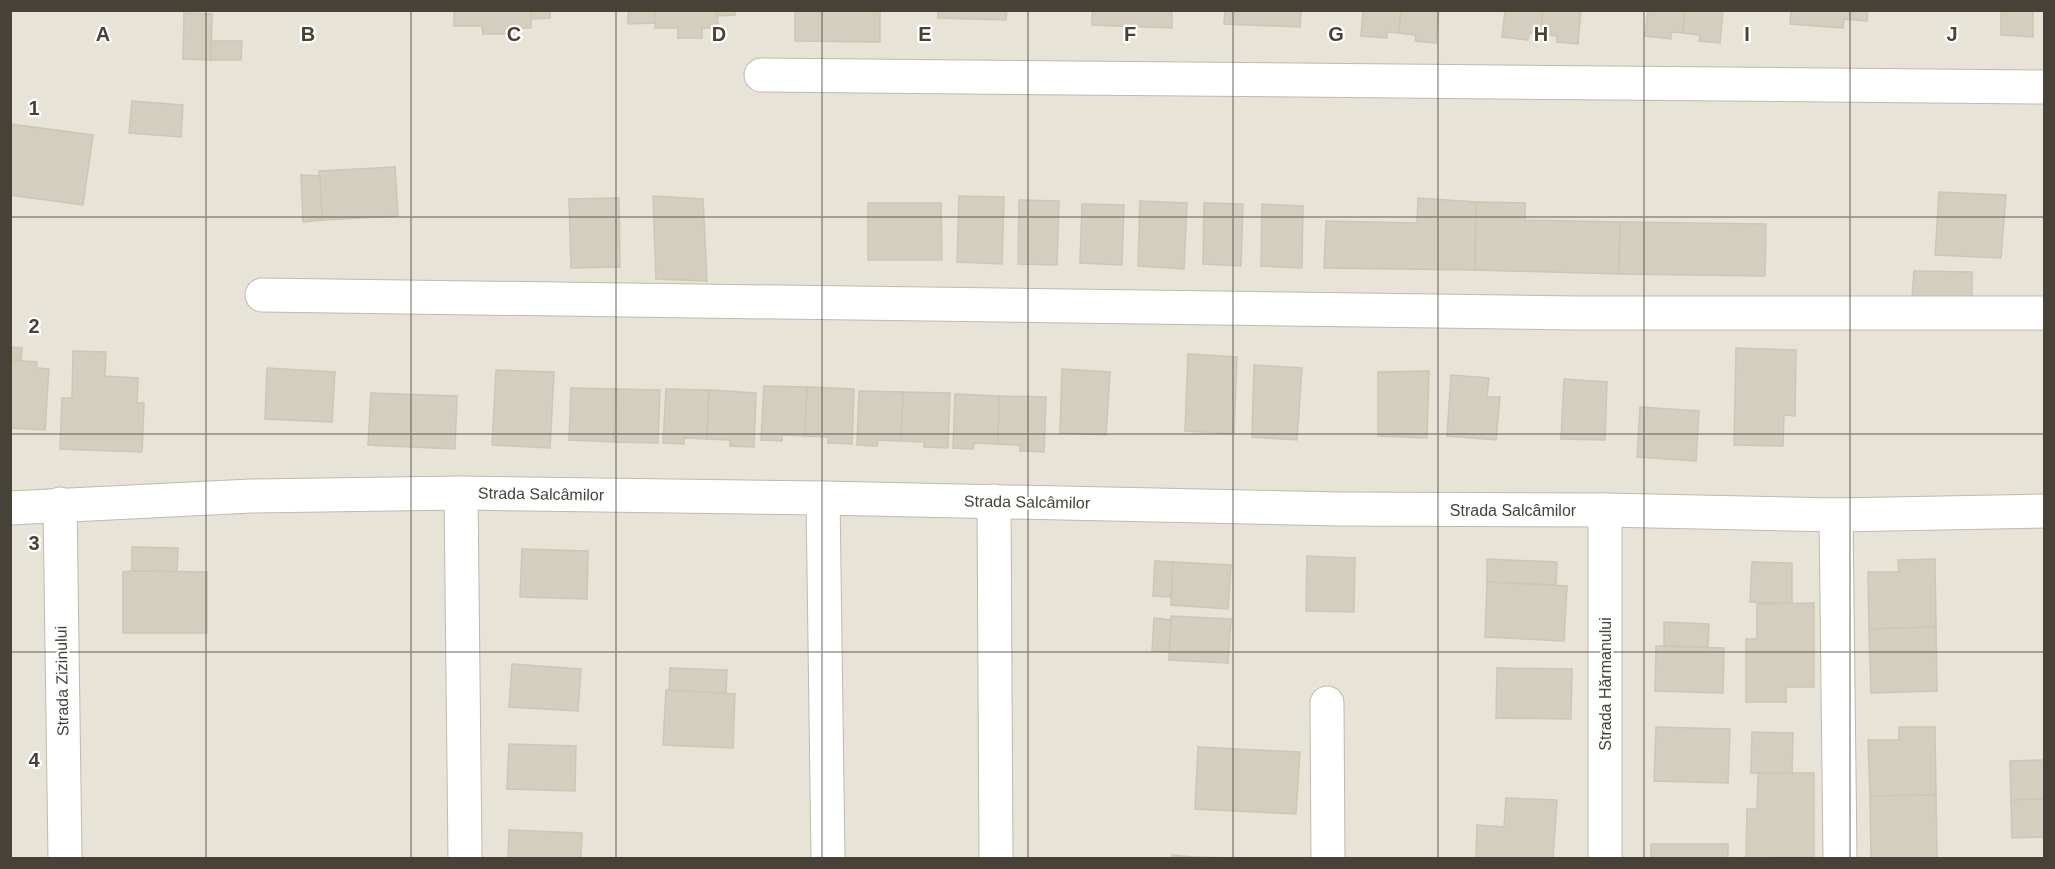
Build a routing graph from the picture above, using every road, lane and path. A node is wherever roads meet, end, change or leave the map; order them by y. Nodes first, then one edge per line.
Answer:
1 (761, 75) dead end
2 (2044, 87) edge
3 (262, 295) dead end
4 (2044, 313) edge
5 (461, 493) junction
6 (824, 498) junction
7 (994, 501) junction
8 (60, 504) junction
9 (10, 508) edge
10 (1605, 510) junction
11 (2044, 511) edge
12 (1836, 515) junction
13 (1327, 703) dead end
14 (64, 858) edge
15 (465, 858) edge
16 (828, 858) edge
17 (996, 858) edge
18 (1328, 858) edge
19 (1605, 858) edge
20 (1840, 858) edge

1 - 2 street
3 - 4 street
5 - 6 street, Strada Salcâmilor
5 - 8 street, Strada Salcâmilor
5 - 15 street
6 - 7 street, Strada Salcâmilor
6 - 16 street
7 - 10 street, Strada Salcâmilor
7 - 17 street
8 - 9 street, Strada Salcâmilor
8 - 14 street, Strada Zizinului
10 - 12 street, Strada Salcâmilor
10 - 19 street, Strada Hărmanului
11 - 12 street, Strada Salcâmilor
12 - 20 street
13 - 18 street

